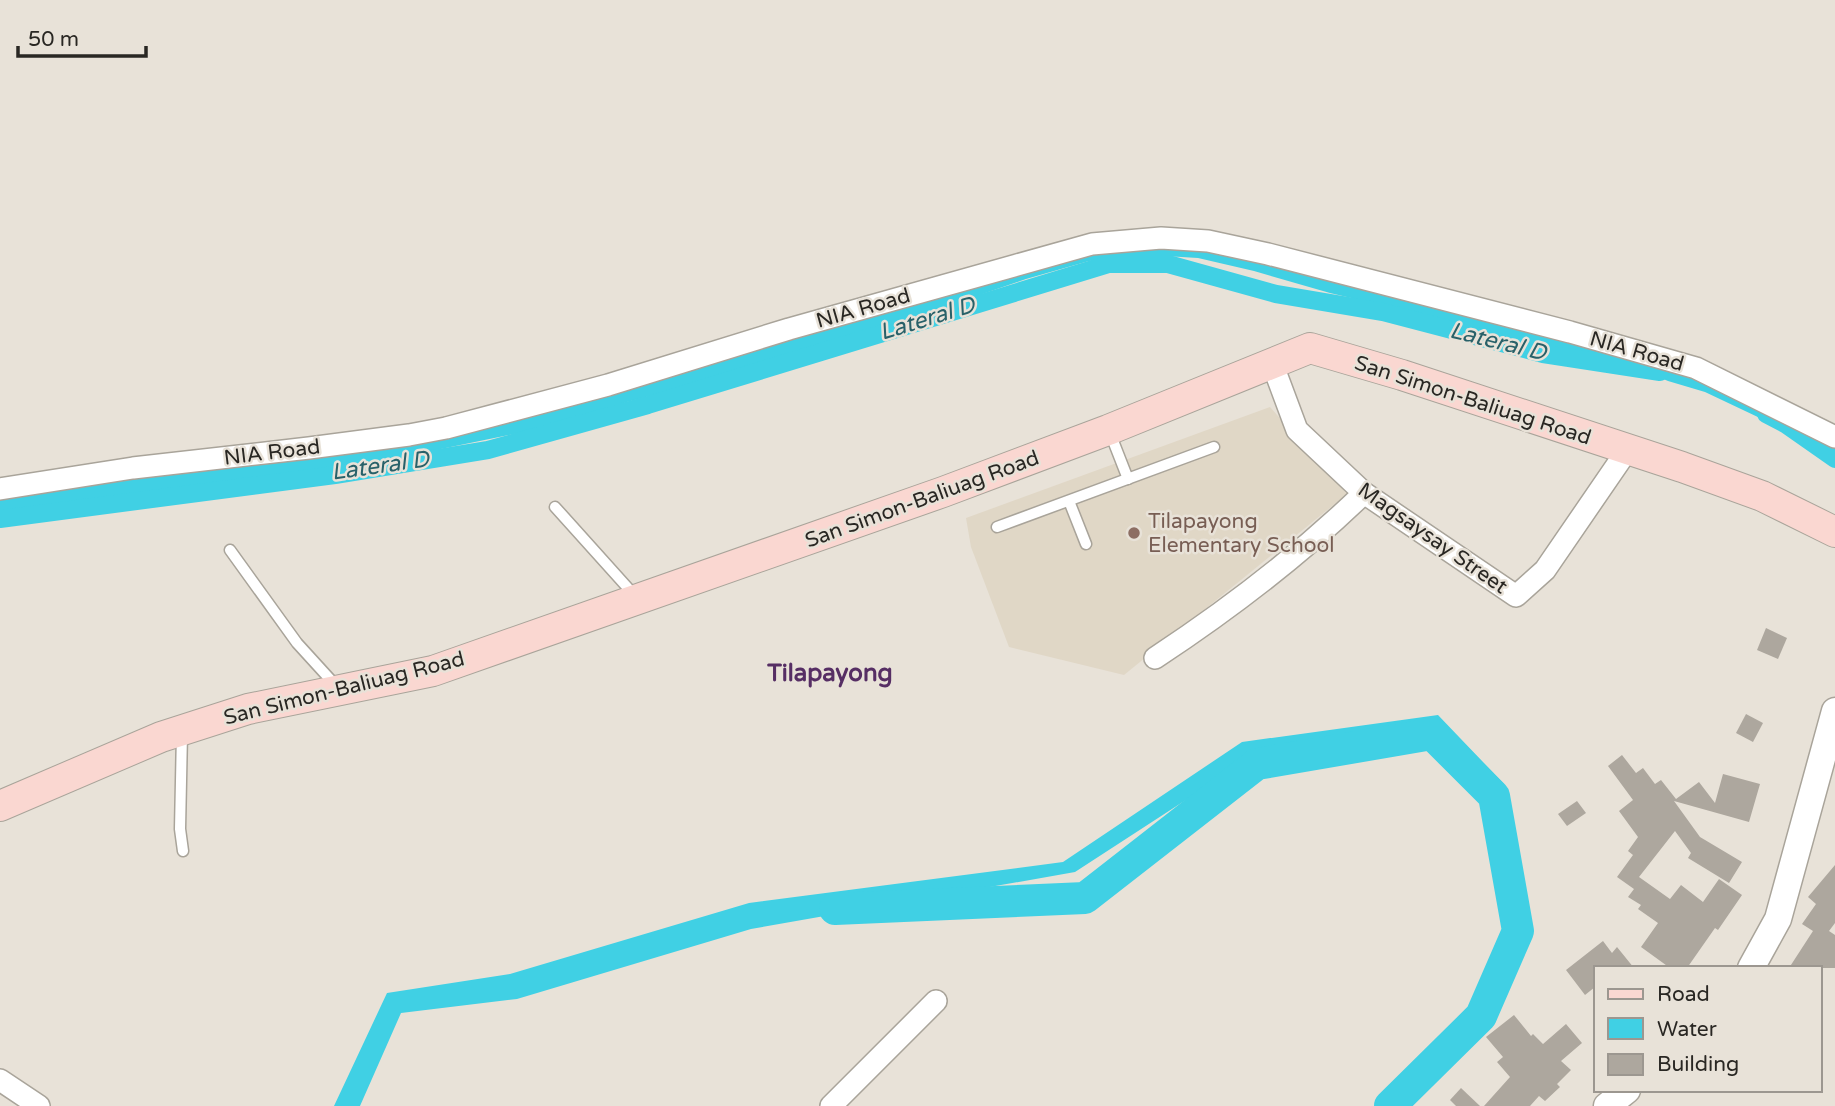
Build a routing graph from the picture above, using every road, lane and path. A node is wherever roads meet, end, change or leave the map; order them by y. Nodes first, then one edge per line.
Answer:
1 (1272, 363) junction
2 (1108, 430) junction
3 (1835, 437) edge
4 (1214, 447) dead end
5 (1628, 449) junction
6 (1128, 479) junction
7 (0, 489) edge
8 (1364, 493) junction
9 (1069, 501) junction
10 (555, 507) dead end
11 (997, 527) dead end
12 (1835, 532) edge
13 (1086, 544) dead end
14 (230, 550) dead end
15 (638, 599) junction
16 (1155, 658) dead end
17 (340, 690) junction
18 (1835, 711) edge
19 (182, 730) junction
20 (0, 806) edge
21 (183, 851) dead end
22 (1752, 966) edge
23 (936, 1001) dead end
24 (0, 1080) edge
25 (1624, 1092) edge
26 (39, 1106) edge
27 (831, 1106) edge
28 (1607, 1106) edge

1 - 2 main road, San Simon-Baliuag Road
1 - 5 main road, San Simon-Baliuag Road
1 - 8 street, Magsaysay Street
2 - 6 lane
2 - 15 main road, San Simon-Baliuag Road
3 - 7 street, NIA Road
4 - 6 lane
5 - 8 street, Magsaysay Street
5 - 12 main road, San Simon-Baliuag Road
6 - 9 lane
8 - 16 street
9 - 11 lane
9 - 13 lane
10 - 15 lane
14 - 17 lane
15 - 17 main road, San Simon-Baliuag Road
17 - 19 main road, San Simon-Baliuag Road
18 - 22 street
19 - 20 main road, San Simon-Baliuag Road
19 - 21 lane
23 - 27 street
24 - 26 street
25 - 28 street

